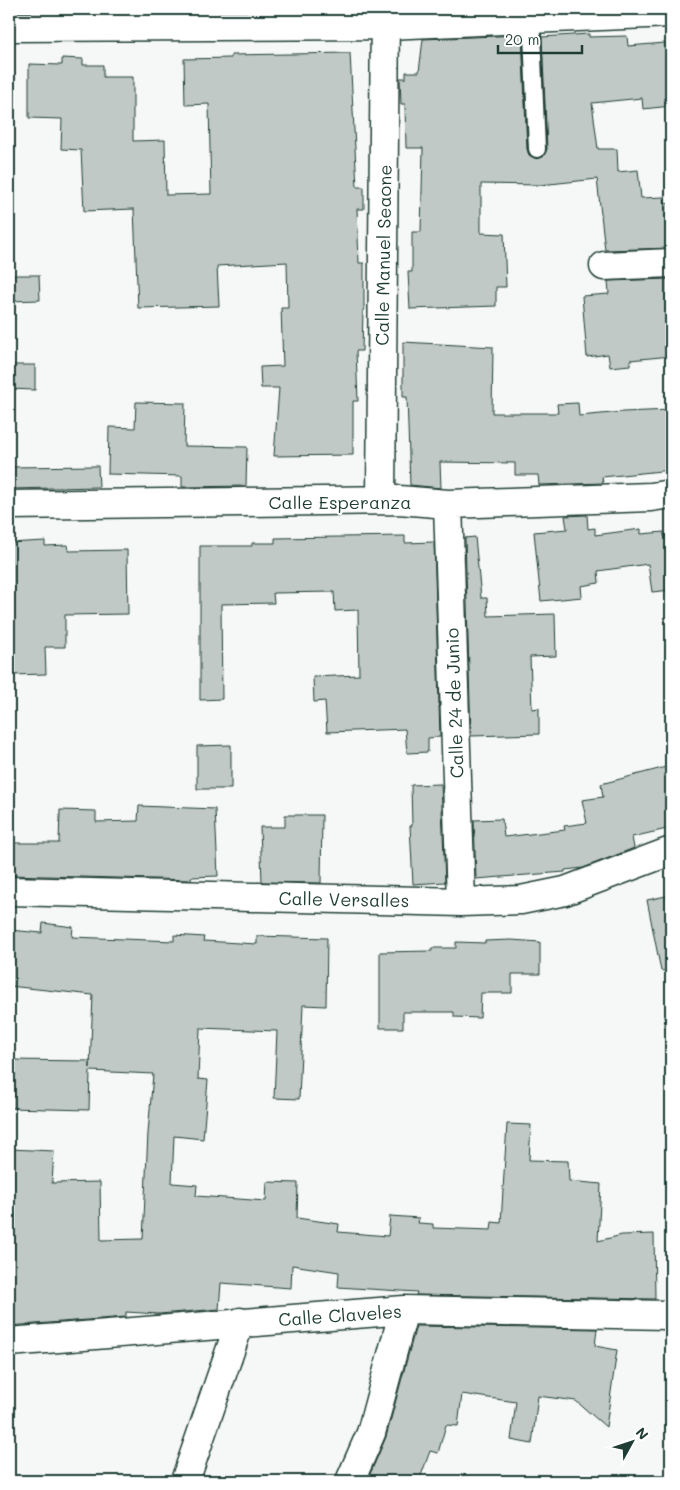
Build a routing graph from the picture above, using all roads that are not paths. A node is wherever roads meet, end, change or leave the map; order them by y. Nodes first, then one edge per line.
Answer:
1 (661, 12) edge
2 (531, 14) edge
3 (385, 17) edge
4 (9, 27) edge
5 (537, 149) dead end
6 (671, 263) edge
7 (604, 266) dead end
8 (671, 494) edge
9 (381, 500) junction
10 (448, 504) junction
11 (9, 505) edge
12 (671, 851) edge
13 (9, 891) edge
14 (461, 902) junction
15 (404, 1310) junction
16 (671, 1313) edge
17 (240, 1322) junction
18 (9, 1342) edge
19 (185, 1481) edge
20 (350, 1481) edge

1 - 2 street
2 - 3 street
2 - 5 lane
3 - 4 street
3 - 9 street, Calle Manuel Seaone
6 - 7 street
8 - 10 street, Calle Esperanza
9 - 10 street, Calle Esperanza
9 - 11 street, Calle Esperanza
10 - 14 street, Calle 24 de Junio
12 - 14 street, Calle Versalles
13 - 14 street, Calle Versalles
15 - 16 street, Calle Claveles
15 - 17 street, Calle Claveles
15 - 20 street
17 - 18 street, Calle Claveles
17 - 19 street

